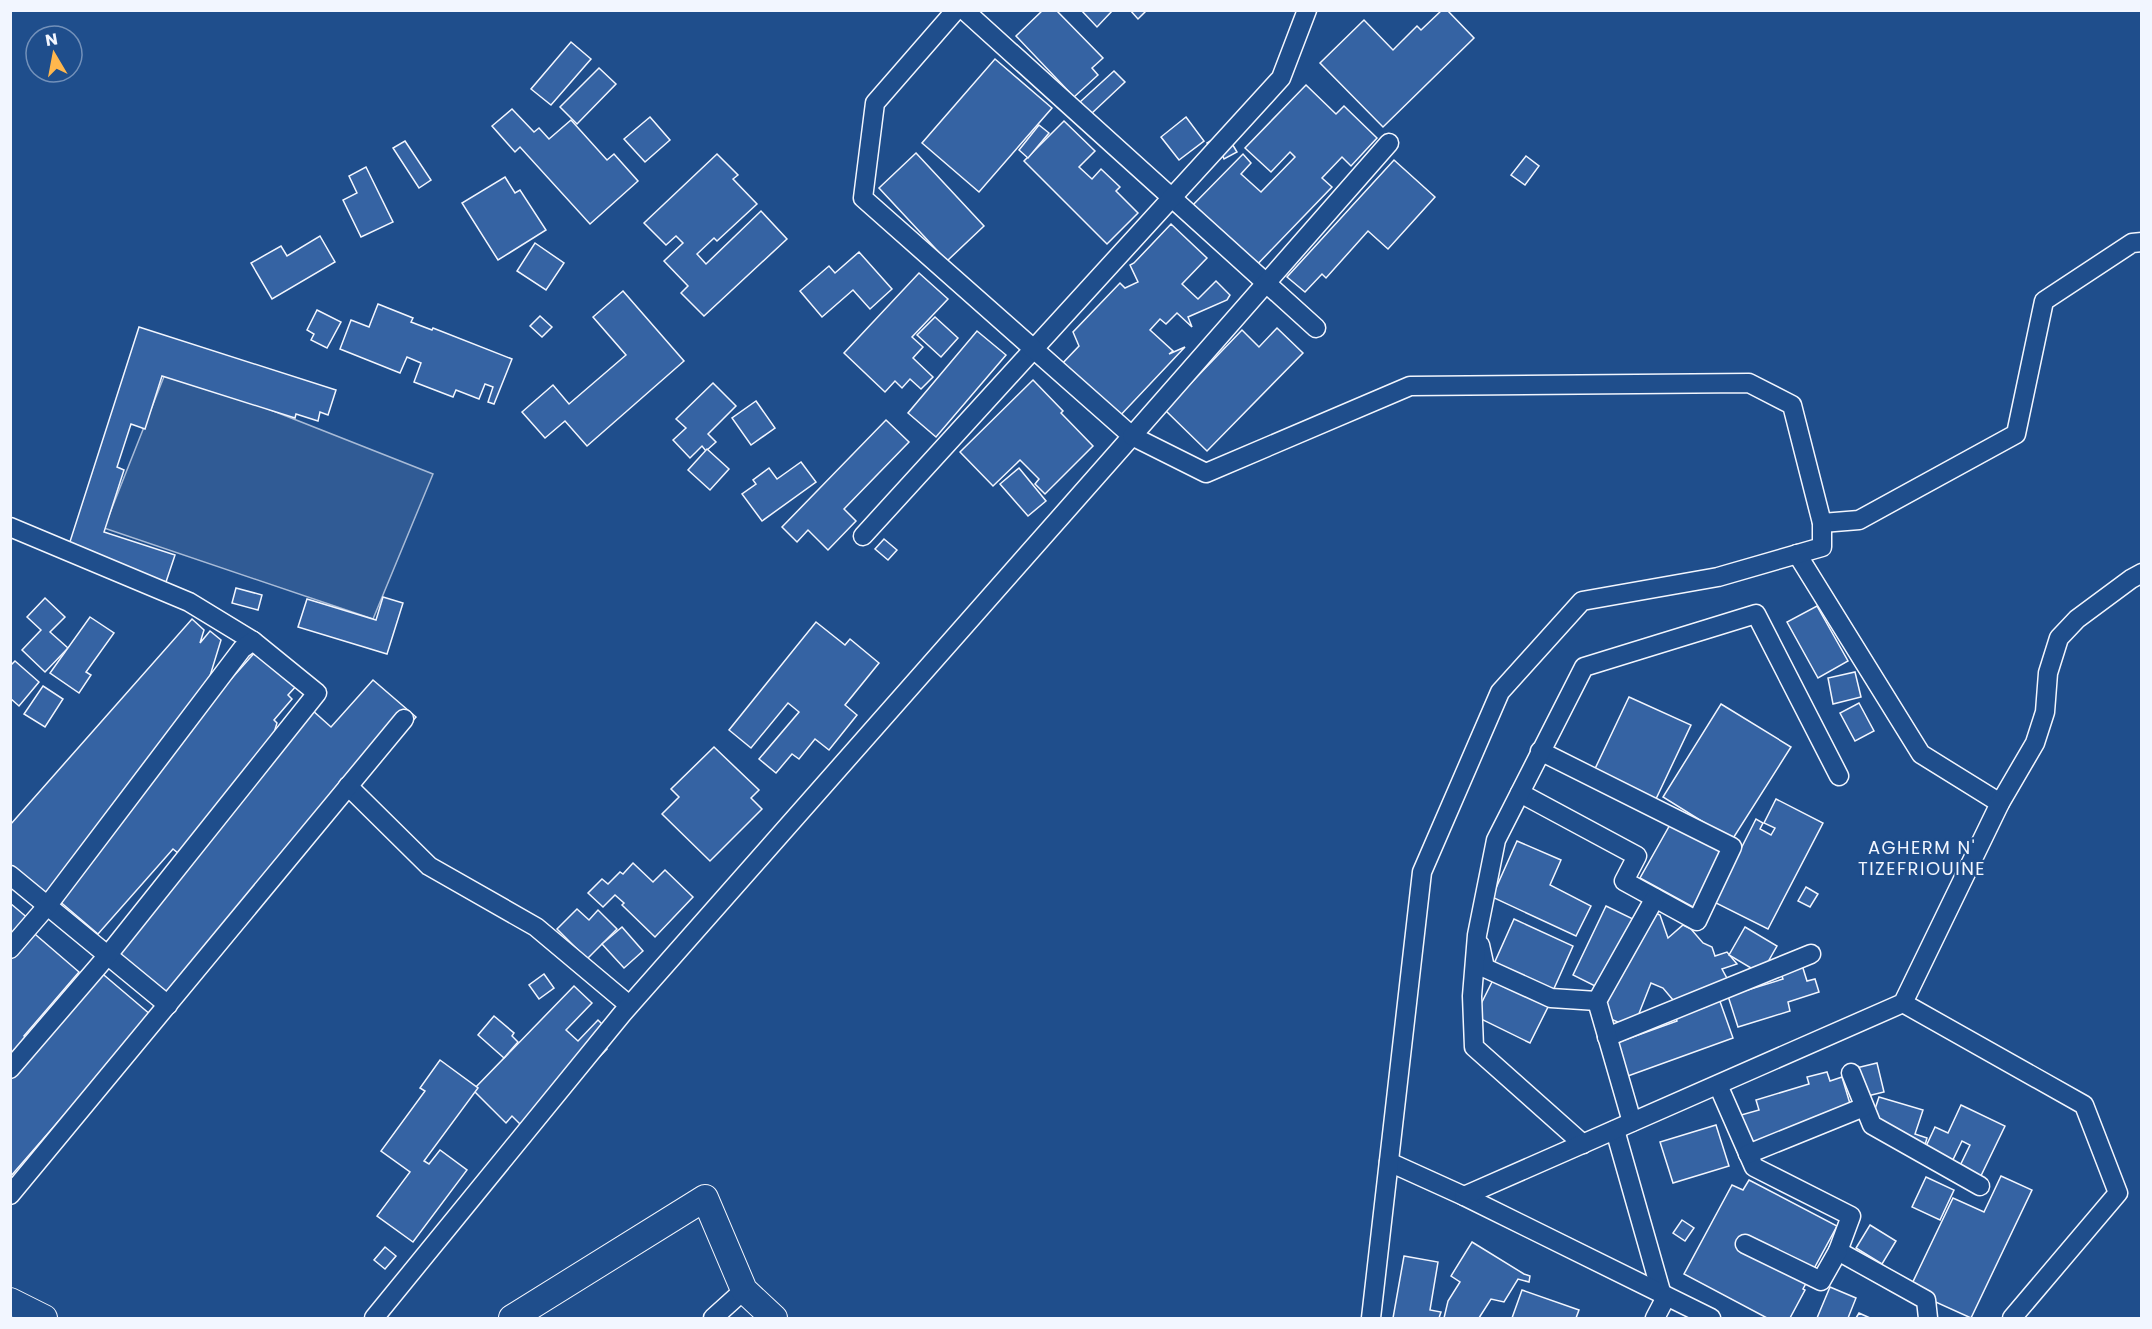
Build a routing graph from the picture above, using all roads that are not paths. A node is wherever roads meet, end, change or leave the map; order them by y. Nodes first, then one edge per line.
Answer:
1 (956, 10) edge
2 (964, 10) edge
3 (1307, 10) edge
4 (1389, 143) dead end
5 (1172, 198) junction
6 (2142, 242) edge
7 (1266, 283) junction
8 (1316, 328) dead end
9 (1034, 349) junction
10 (1132, 436) junction
11 (1822, 523) junction
12 (10, 527) edge
13 (863, 536) dead end
14 (1797, 554) junction
15 (2142, 573) edge
16 (253, 641) junction
17 (404, 719) dead end
18 (1540, 751) junction
19 (1839, 776) dead end
20 (348, 786) junction
21 (1520, 793) junction
22 (2000, 803) junction
23 (10, 875) edge
24 (1655, 898) junction
25 (48, 905) junction
26 (1477, 935) junction
27 (10, 949) edge
28 (1811, 954) dead end
29 (108, 955) junction
30 (1597, 1001) junction
31 (1903, 1003) junction
32 (168, 1005) junction
33 (629, 1005) junction
34 (1607, 1037) junction
35 (10, 1069) edge
36 (1851, 1073) dead end
37 (1718, 1085) junction
38 (1864, 1107) junction
39 (1632, 1122) junction
40 (1615, 1130) junction
41 (1583, 1144) junction
42 (1748, 1154) junction
43 (1389, 1162) junction
44 (1980, 1186) dead end
45 (10, 1195) edge
46 (1464, 1196) junction
47 (1745, 1244) dead end
48 (1838, 1251) junction
49 (744, 1290) junction
50 (1664, 1296) junction
51 (10, 1301) edge
52 (44, 1318) edge
53 (374, 1318) edge
54 (512, 1318) edge
55 (713, 1318) edge
56 (774, 1318) edge
57 (1371, 1318) edge
58 (1655, 1318) edge
59 (1711, 1318) edge
60 (1928, 1318) edge
61 (2012, 1318) edge

1 - 9 street
2 - 5 street
3 - 5 street
4 - 7 street
5 - 7 street
5 - 9 street
6 - 11 street
7 - 8 street
7 - 10 street
9 - 10 street
9 - 13 street
10 - 11 street
10 - 33 street
11 - 14 street
12 - 16 street
14 - 22 street
14 - 43 street
15 - 22 street
16 - 25 street
16 - 29 street
17 - 20 street
18 - 19 street
18 - 21 street
18 - 24 street
20 - 32 street
20 - 33 street
21 - 24 street
21 - 26 street
22 - 31 street
23 - 25 street
24 - 30 street
25 - 27 street
25 - 29 street
26 - 30 street
26 - 41 street
28 - 34 street
29 - 32 street
29 - 35 street
30 - 34 street
31 - 37 street
31 - 61 street
32 - 45 street
33 - 53 street
34 - 39 street
36 - 38 street
37 - 39 street
37 - 42 street
38 - 42 street
38 - 44 street
39 - 40 street
40 - 41 street
40 - 50 street
41 - 46 street
42 - 48 street
43 - 46 street
43 - 57 street
46 - 50 street
47 - 48 street
48 - 60 street
49 - 54 street
49 - 55 street
49 - 56 street
50 - 58 street
50 - 59 street
51 - 52 street

